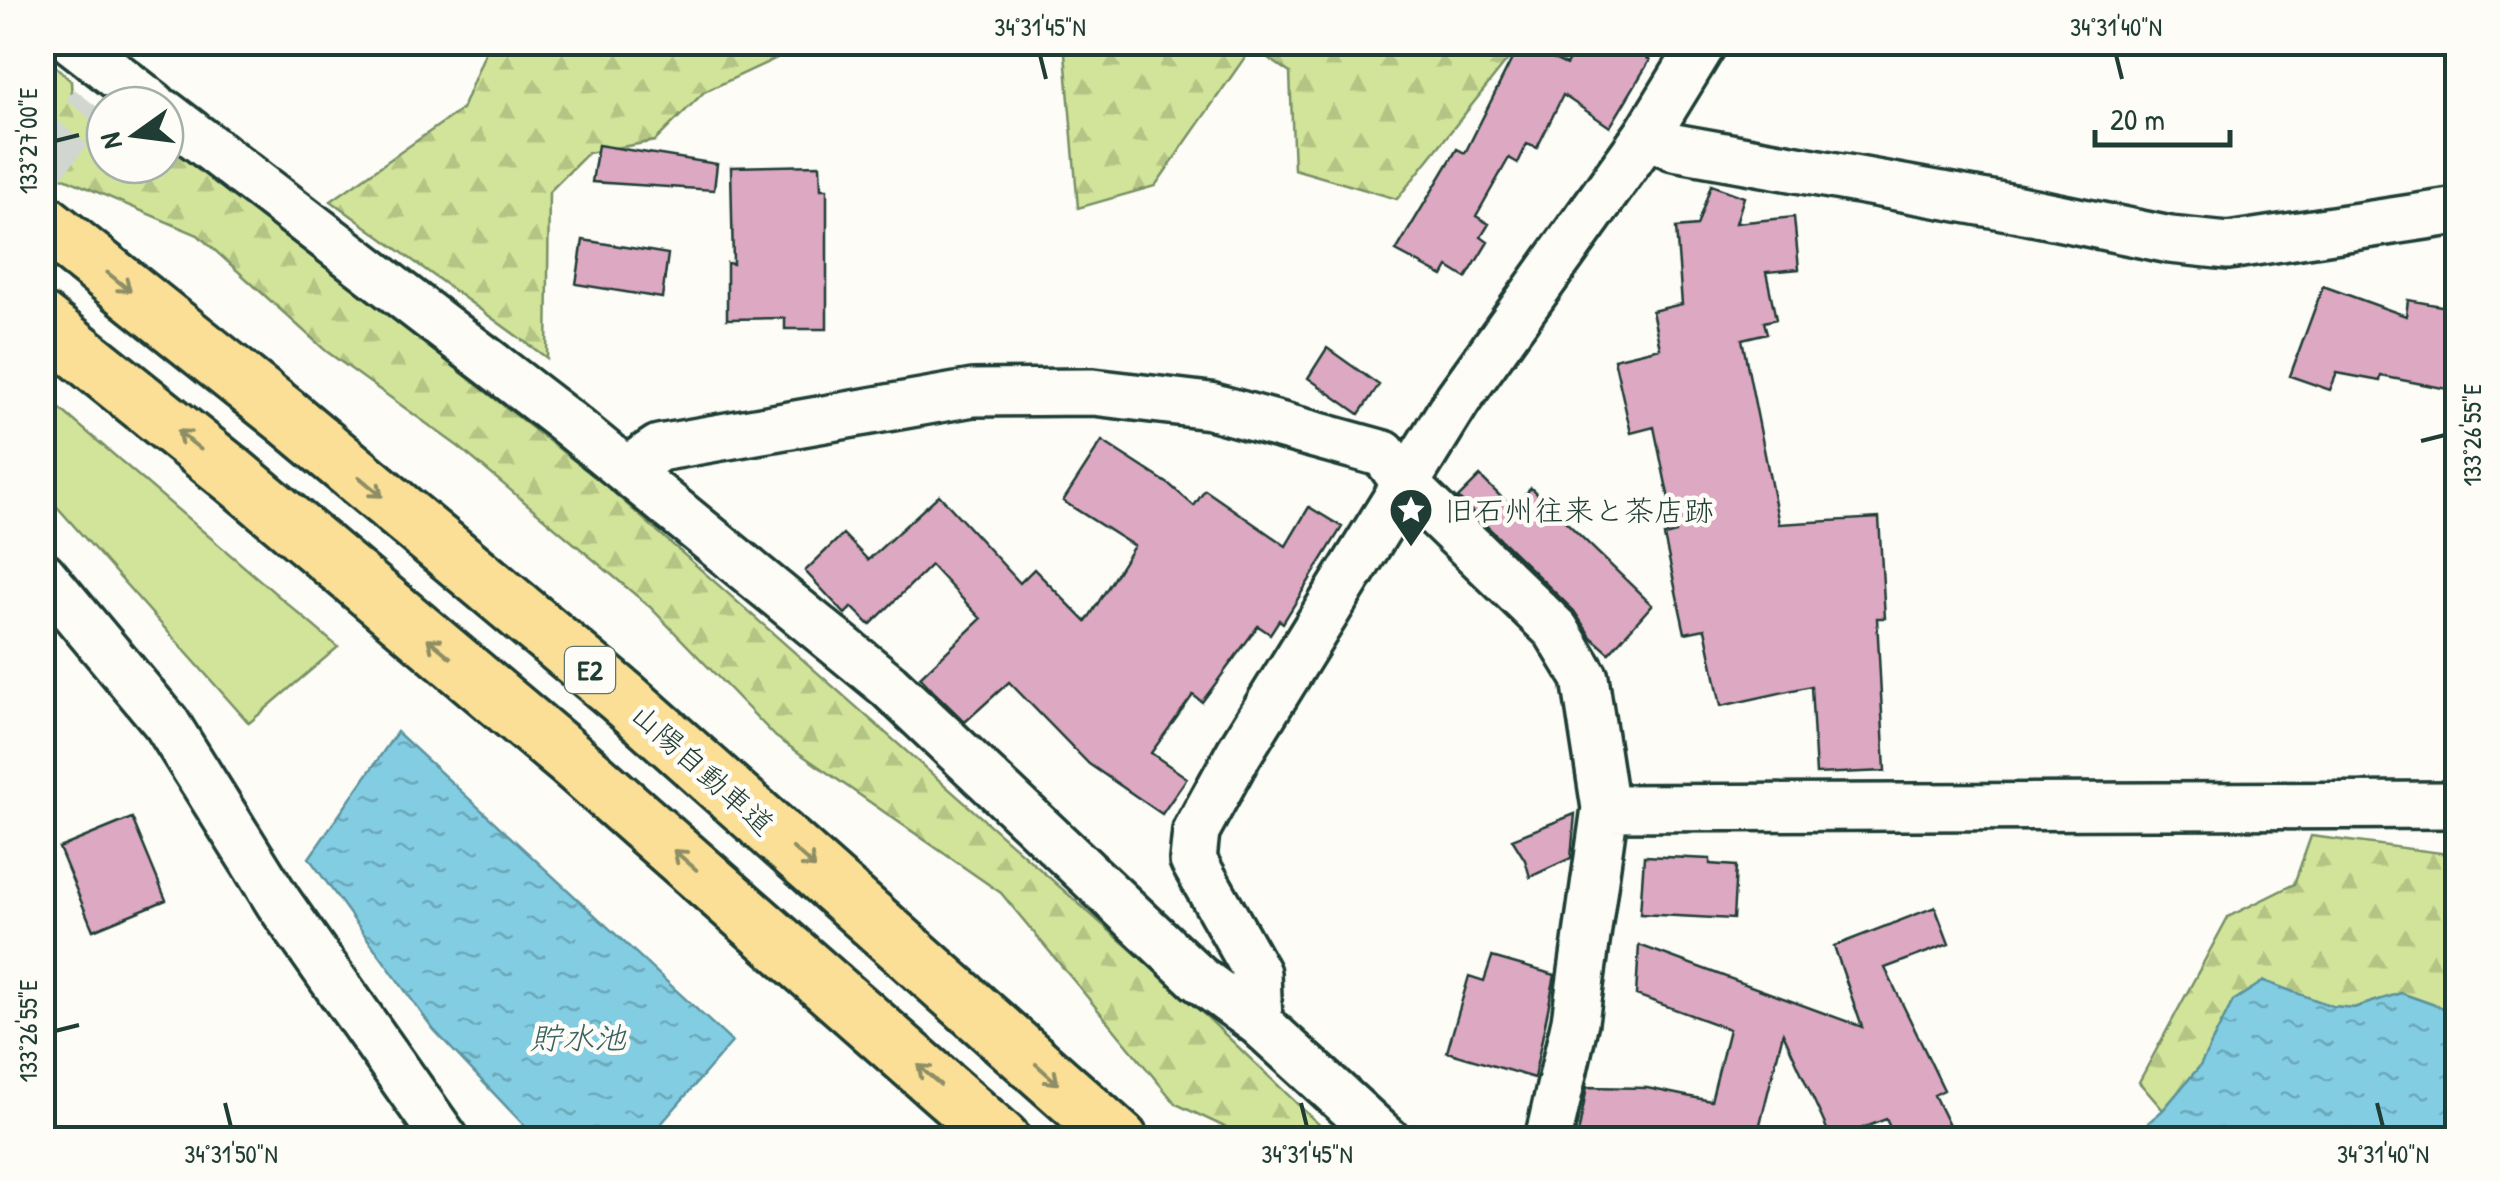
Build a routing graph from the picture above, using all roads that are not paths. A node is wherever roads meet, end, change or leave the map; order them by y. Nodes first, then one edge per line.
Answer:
1 (73, 42) edge
2 (1704, 42) edge
3 (100, 85) edge
4 (185, 128) edge
5 (1647, 135) junction
6 (2458, 212) edge
7 (42, 222) edge
8 (42, 322) edge
9 (626, 470) junction
10 (1406, 486) junction
11 (42, 574) edge
12 (2458, 805) edge
13 (1605, 808) junction
14 (1259, 1024) junction
15 (446, 1140) edge
16 (1002, 1140) edge
17 (1120, 1140) edge
18 (1387, 1140) edge
19 (1548, 1140) edge

1 - 3 street
2 - 5 street
4 - 9 street
5 - 6 street
5 - 10 street
7 -> 17 highway, 山陽自動車道 / E2
16 -> 8 highway
9 - 10 street
9 - 14 street
10 - 13 street
10 - 14 street
11 - 15 street
12 - 13 street
13 - 19 street
14 - 18 street

